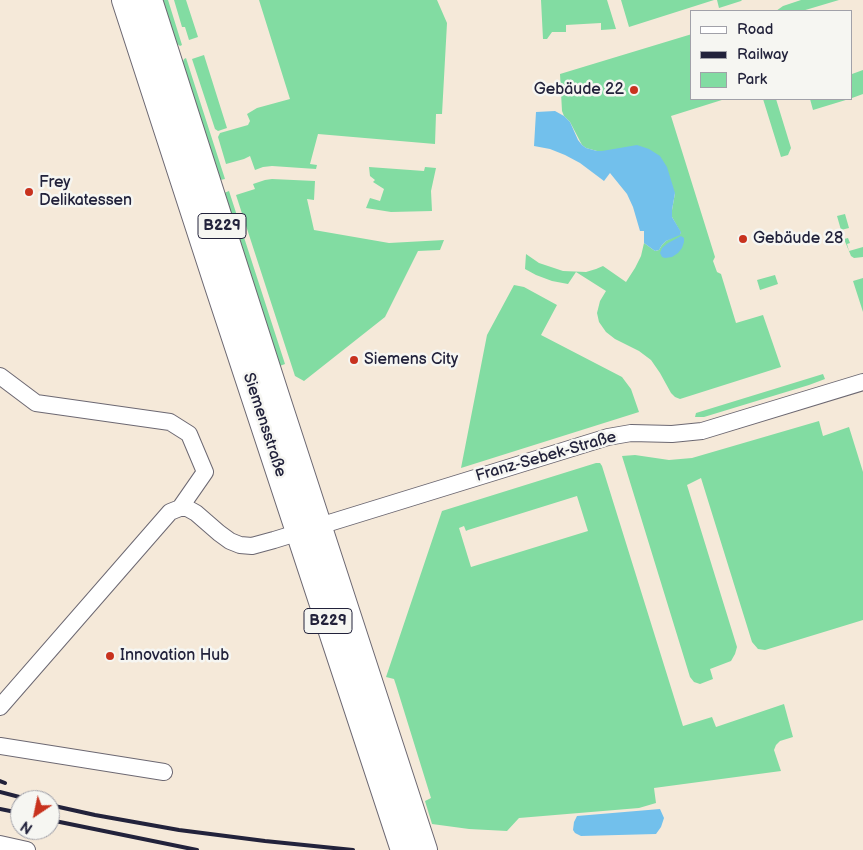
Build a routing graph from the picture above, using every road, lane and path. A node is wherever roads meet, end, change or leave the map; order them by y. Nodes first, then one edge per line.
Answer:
1 (125, 0) edge
2 (149, 0) edge
3 (0, 376) edge
4 (863, 382) edge
5 (180, 508) junction
6 (309, 530) junction
7 (0, 706) edge
8 (0, 746) edge
9 (164, 772) dead end
10 (0, 844) edge
11 (27, 850) edge
12 (404, 850) edge
13 (424, 850) edge

1 - 6 main road, Siemensstraße / B229
2 - 6 main road, Siemensstraße / B229
3 - 5 street
4 - 6 street, Franz-Sebek-Straße
5 - 6 street, Franz-Sebek-Straße
5 - 7 street
6 - 12 main road, Siemensstraße / B229
6 - 13 main road, Siemensstraße / B229
8 - 9 street
10 - 11 street

